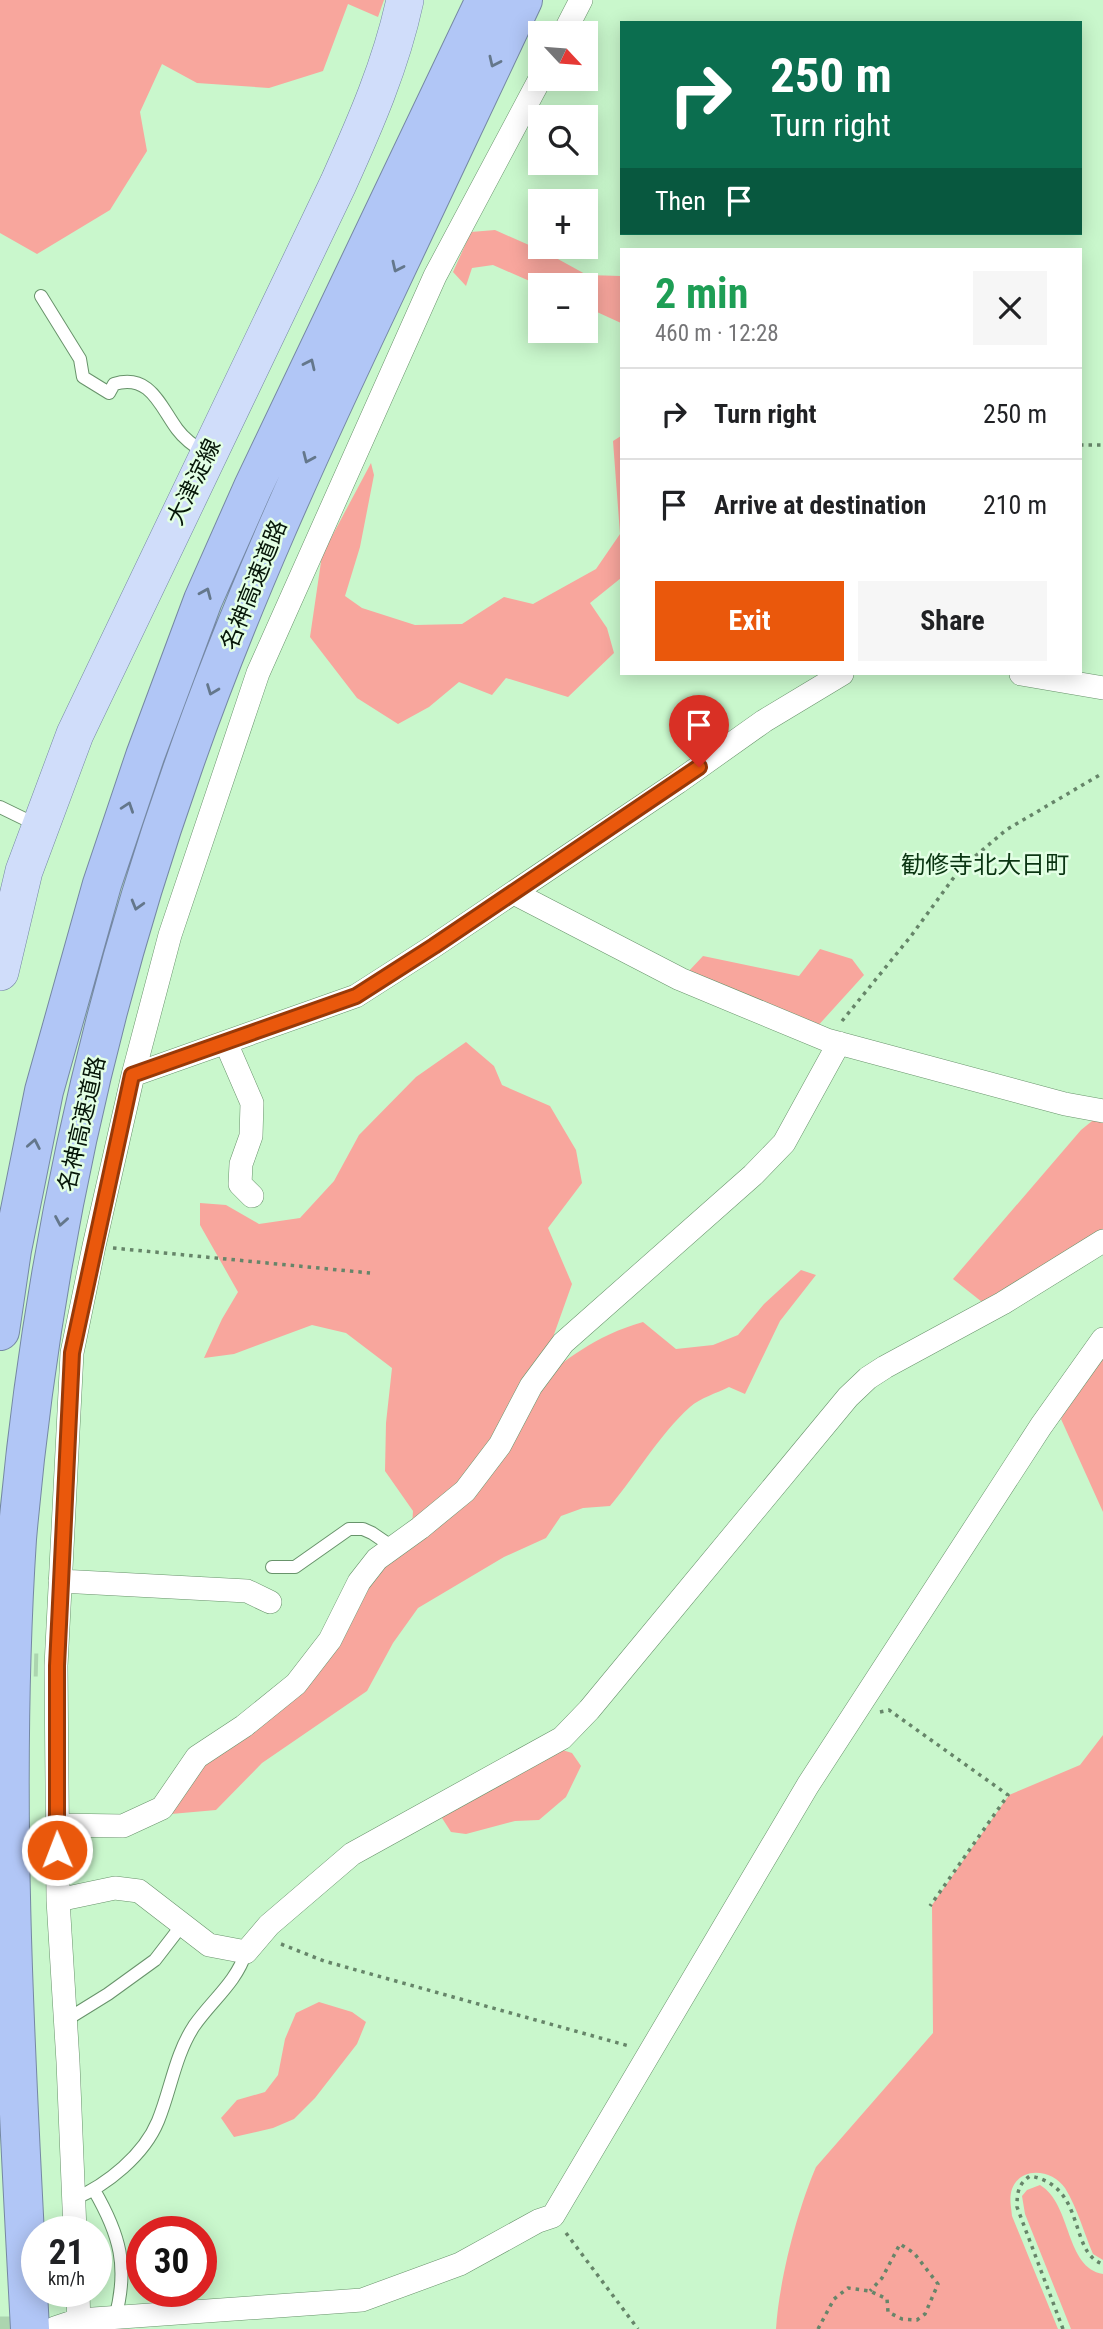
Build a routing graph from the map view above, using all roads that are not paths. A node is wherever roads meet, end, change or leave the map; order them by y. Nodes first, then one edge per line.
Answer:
1 (405, 0) edge
2 (485, 0) edge
3 (523, 0) edge
4 (581, 0) edge
5 (570, 21) edge
6 (534, 91) edge
7 (41, 296) dead end
8 (207, 454) junction
9 (840, 675) edge
10 (1027, 675) edge
11 (1103, 688) edge
12 (0, 807) edge
13 (40, 827) junction
14 (514, 893) junction
15 (0, 972) edge
16 (833, 1042) junction
17 (226, 1043) junction
18 (132, 1075) junction
19 (1103, 1111) edge
20 (252, 1196) dead end
21 (1103, 1241) edge
22 (0, 1331) edge
23 (1103, 1339) edge
24 (394, 1548) junction
25 (272, 1567) dead end
26 (61, 1581) junction
27 (270, 1602) dead end
28 (57, 1825) junction
29 (58, 1900) junction
30 (182, 1925) junction
31 (253, 1944) junction
32 (66, 2020) junction
33 (84, 2195) junction
34 (79, 2216) edge
35 (115, 2318) junction
36 (174, 2322) edge
37 (79, 2324) edge
38 (55, 2328) edge
39 (30, 2329) edge

1 - 8 main road, 大津淀線
22 -> 2 highway, 名神高速道路
3 -> 39 highway, 名神高速道路
4 - 5 street
6 - 18 street
7 - 8 lane
8 - 13 main road, 大津淀線
9 - 14 street
10 - 11 street
12 - 13 lane
13 - 15 main road, 大津淀線
14 - 16 street
14 - 17 street
16 - 19 street
16 - 24 street
17 - 18 street
17 - 20 street
18 - 26 street
21 - 31 street
23 - 36 street
24 - 25 lane
24 - 28 street
26 - 27 street
26 - 28 street
28 - 29 street
29 - 30 street
29 - 32 street
30 - 31 street
30 - 32 lane
31 - 33 lane
32 - 33 street
33 - 34 street
33 - 35 lane
35 - 36 street
35 - 37 street
37 - 38 street

